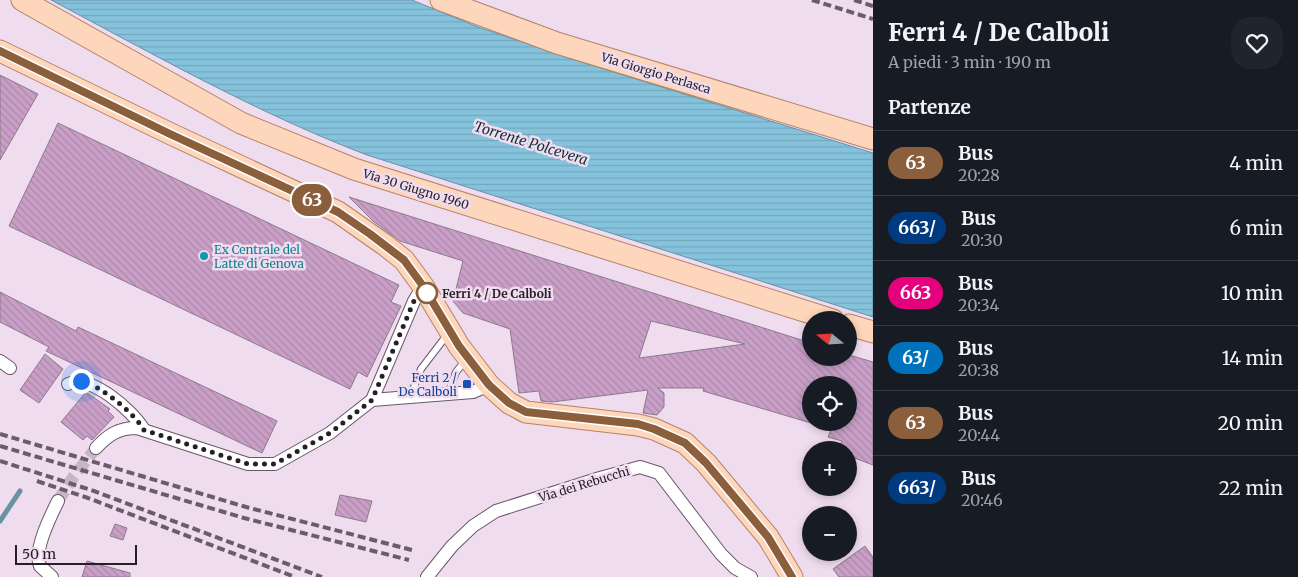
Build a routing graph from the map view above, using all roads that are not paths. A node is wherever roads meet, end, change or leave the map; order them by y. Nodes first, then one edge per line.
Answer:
1 (22, 0) edge
2 (441, 0) edge
3 (0, 50) edge
4 (873, 139) edge
5 (423, 286) junction
6 (804, 311) edge
7 (858, 328) edge
8 (449, 332) junction
9 (873, 332) edge
10 (468, 357) junction
11 (68, 384) dead end
12 (489, 385) junction
13 (448, 395) junction
14 (410, 397) junction
15 (372, 400) junction
16 (144, 430) junction
17 (96, 448) tunnel mouth
18 (58, 501) tunnel mouth
19 (52, 577) edge
20 (427, 577) edge
21 (751, 577) edge
22 (792, 577) edge

1 - 6 main road, Via 30 Giugno 1960
2 - 4 main road, Via Giorgio Perlasca
3 - 5 main road
5 - 8 main road
5 - 15 street
7 - 9 main road
8 - 10 main road
8 - 14 lane
10 - 12 main road
10 - 13 lane
11 - 16 street
12 - 13 street
12 - 22 main road
13 - 14 street
14 - 15 street
15 - 16 street
16 - 17 street
18 - 19 street
20 - 21 street, Via dei Rebucchi

